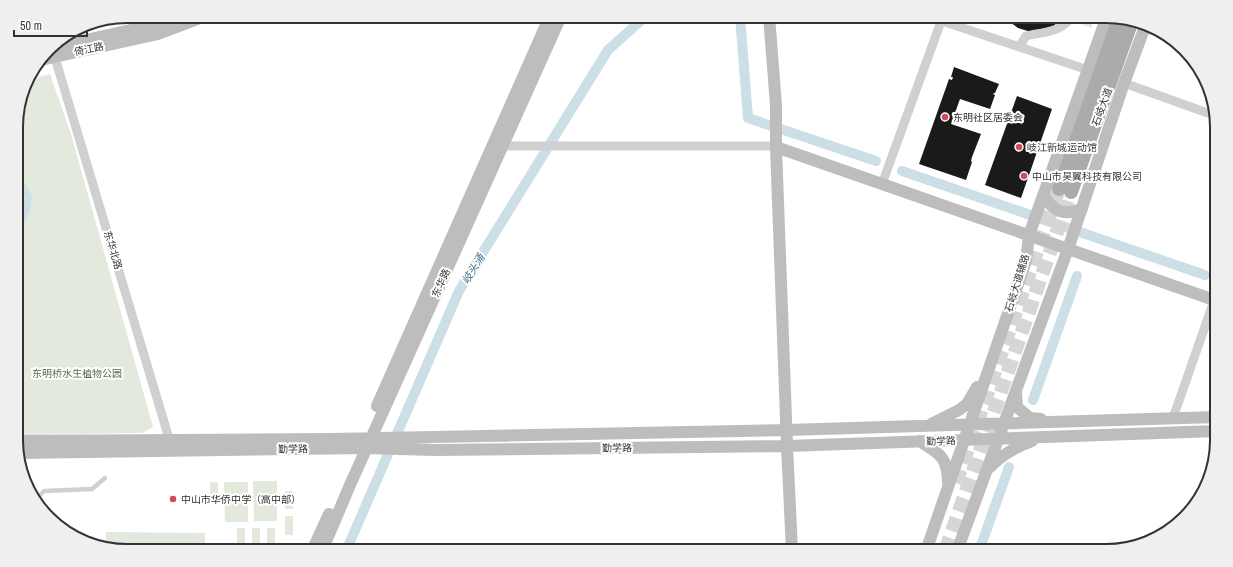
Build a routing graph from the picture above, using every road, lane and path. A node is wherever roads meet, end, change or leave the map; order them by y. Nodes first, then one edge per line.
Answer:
1 (160, 23) edge
2 (187, 23) edge
3 (547, 23) edge
4 (558, 23) edge
5 (770, 23) edge
6 (941, 23) edge
7 (956, 23) edge
8 (1068, 23) edge
9 (1105, 23) edge
10 (1117, 24) edge
11 (1130, 26) edge
12 (1144, 30) edge
13 (1019, 47) junction
14 (57, 50) edge
15 (57, 50) edge
16 (54, 53) edge
17 (1088, 70) junction
18 (1124, 84) junction
19 (1209, 114) edge
20 (502, 146) junction
21 (776, 146) junction
22 (882, 184) junction
23 (1043, 195) junction
24 (1082, 209) junction
25 (1029, 235) junction
26 (1068, 249) junction
27 (1210, 296) edge
28 (1210, 315) edge
29 (990, 365) junction
30 (1016, 392) junction
31 (1210, 417) edge
32 (1173, 418) junction
33 (1074, 421) junction
34 (1009, 423) junction
35 (970, 424) junction
36 (926, 426) junction
37 (787, 430) junction
38 (1210, 432) edge
39 (1045, 437) junction
40 (998, 439) junction
41 (169, 440) junction
42 (965, 440) junction
43 (23, 441) edge
44 (919, 442) junction
45 (365, 443) junction
46 (787, 446) junction
47 (174, 452) junction
48 (24, 453) edge
49 (987, 470) junction
50 (105, 478) dead end
51 (948, 487) junction
52 (40, 495) edge
53 (315, 544) edge
54 (325, 544) edge
55 (792, 544) edge
56 (928, 544) edge
57 (960, 544) edge

1 - 14 main road, 倚江路
2 - 15 main road, 倚江路
3 - 45 main road, 东华路
4 - 20 main road, 东华路
5 - 21 main road
6 - 22 street
7 - 13 street
8 - 13 street
9 - 17 main road, 石岐大道辅路
10 - 11 main road, 石岐大道
12 - 18 main road
13 - 17 street
16 - 41 street, 东华北路
17 - 23 main road, 石岐大道辅路
18 - 19 street
18 - 24 main road
20 - 21 street
20 - 45 main road, 东华路
21 - 22 main road
21 - 37 main road
22 - 25 main road
23 - 24 main road
23 - 25 main road, 石岐大道辅路
24 - 26 main road
25 - 26 main road
25 - 29 main road, 石岐大道辅路
26 - 27 main road
26 - 30 main road
28 - 32 street
29 - 35 main road, 石岐大道辅路
29 - 36 main road
30 - 33 main road
30 - 34 main road
31 - 32 main road
32 - 33 main road
33 - 34 main road, 勤学路
34 - 35 main road, 勤学路
34 - 40 main road
35 - 36 main road, 勤学路
35 - 42 main road, 石岐大道辅路
36 - 37 main road, 勤学路
37 - 45 main road, 勤学路
37 - 46 main road
38 - 39 main road, 勤学路
39 - 40 main road, 勤学路
39 - 49 main road
40 - 42 main road, 勤学路
40 - 49 main road
41 - 43 main road, 勤学路
41 - 45 main road, 勤学路
41 - 47 street, 东华北路
42 - 44 main road, 勤学路
42 - 51 main road, 石岐大道辅路
44 - 46 main road, 勤学路
44 - 51 main road
45 - 46 main road, 勤学路
45 - 47 main road, 勤学路
45 - 53 main road, 东华路
45 - 54 main road, 东华路
46 - 55 main road
47 - 48 main road, 勤学路
49 - 57 main road
50 - 52 lane
51 - 56 main road, 石岐大道辅路

